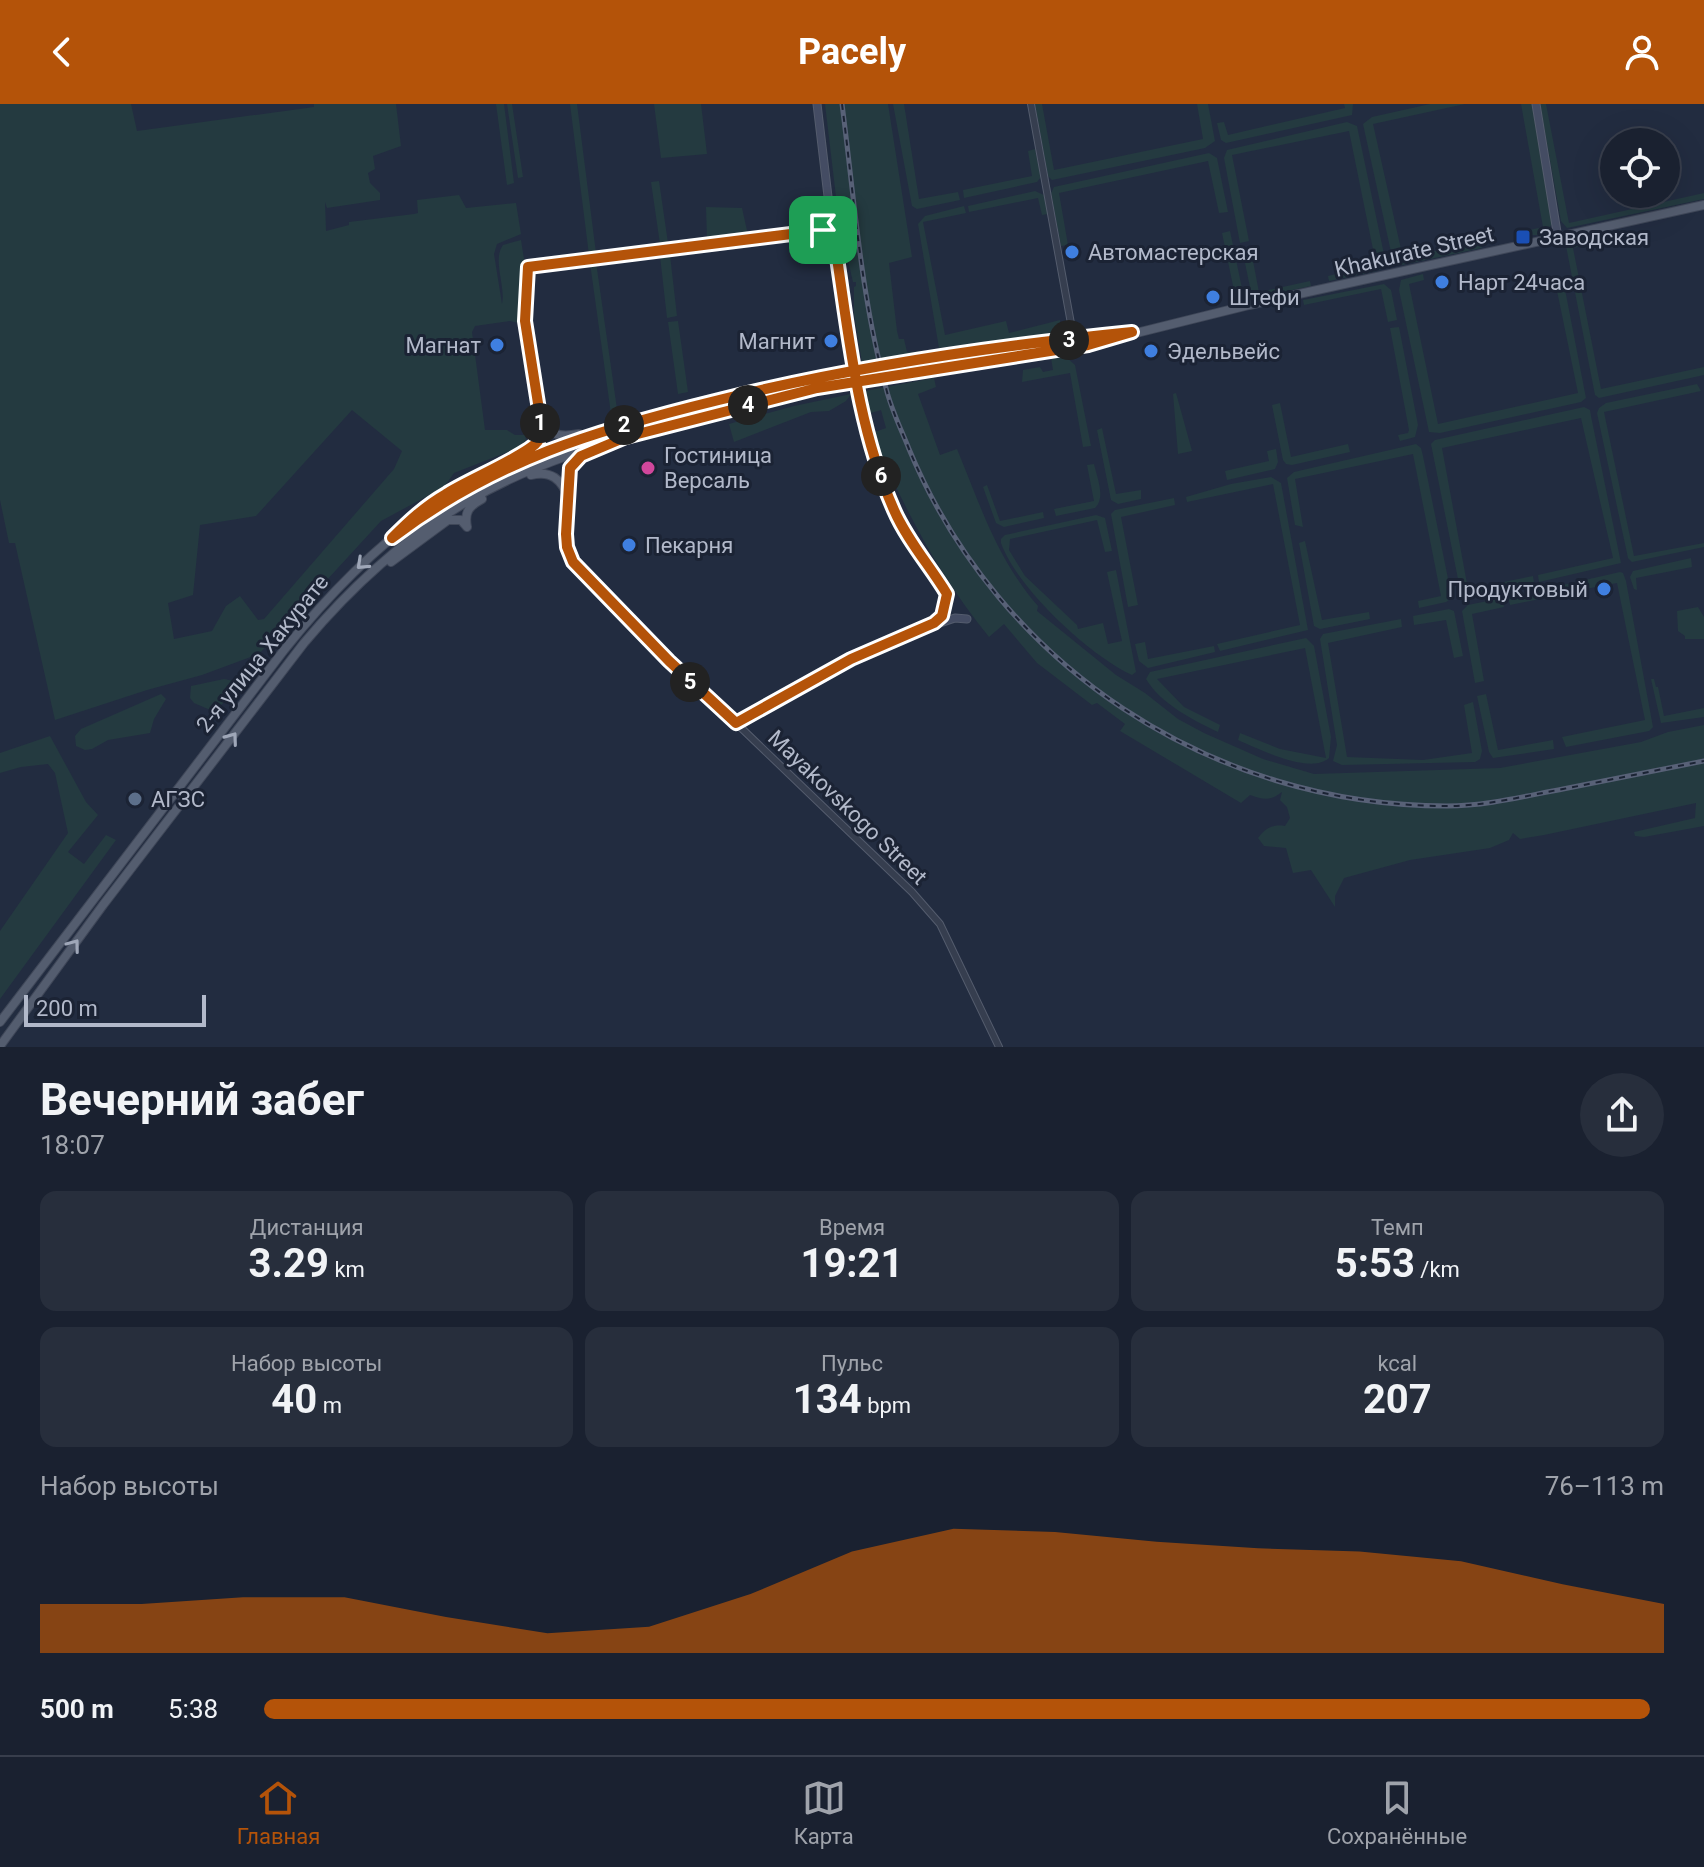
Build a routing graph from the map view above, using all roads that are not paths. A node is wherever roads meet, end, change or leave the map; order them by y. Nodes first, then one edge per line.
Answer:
1 (817, 104) edge
2 (1031, 104) edge
3 (1536, 104) edge
4 (1704, 205) edge
5 (832, 230) junction
6 (1558, 238) junction
7 (1072, 329) junction
8 (1132, 332) junction
9 (1086, 337) junction
10 (1061, 343) junction
11 (540, 416) junction
12 (623, 426) junction
13 (574, 435) junction
14 (626, 437) junction
15 (523, 456) junction
16 (581, 456) junction
17 (528, 474) junction
18 (569, 501) junction
19 (473, 504) junction
20 (448, 520) junction
21 (967, 619) dead end
22 (319, 626) junction
23 (927, 628) junction
24 (736, 723) junction
25 (0, 1022) edge
26 (0, 1046) edge
27 (999, 1047) edge

1 - 5 main road
2 - 7 street
3 - 6 main road
4 - 6 main road, Khakurate Street
5 - 11 main road
5 - 23 main road
6 - 8 main road, Khakurate Street
7 - 9 street
7 - 10 street
8 - 9 main road, Khakurate Street
8 - 10 main road, Khakurate Street
9 - 10 main road, Khakurate Street
10 - 12 main road, 2-я улица Хакурате, bridge
10 - 14 main road, 2-я улица Хакурате, bridge
11 - 13 main road
11 - 15 main road
12 - 13 main road
12 - 15 main road, 2-я улица Хакурате
13 - 15 main road
14 - 16 main road
14 - 17 main road, 2-я улица Хакурате
15 -> 25 main road, 2-я улица Хакурате
16 - 17 main road
16 - 18 main road
17 - 18 main road
17 - 19 main road
17 - 22 main road, 2-я улица Хакурате
18 - 24 main road, Mayakovskogo Street
19 - 20 main road
19 - 20 main road
20 - 22 main road
21 - 23 main road
26 -> 22 main road, 2-я улица Хакурате
23 - 24 main road
24 - 27 street, Mayakovskogo Street

